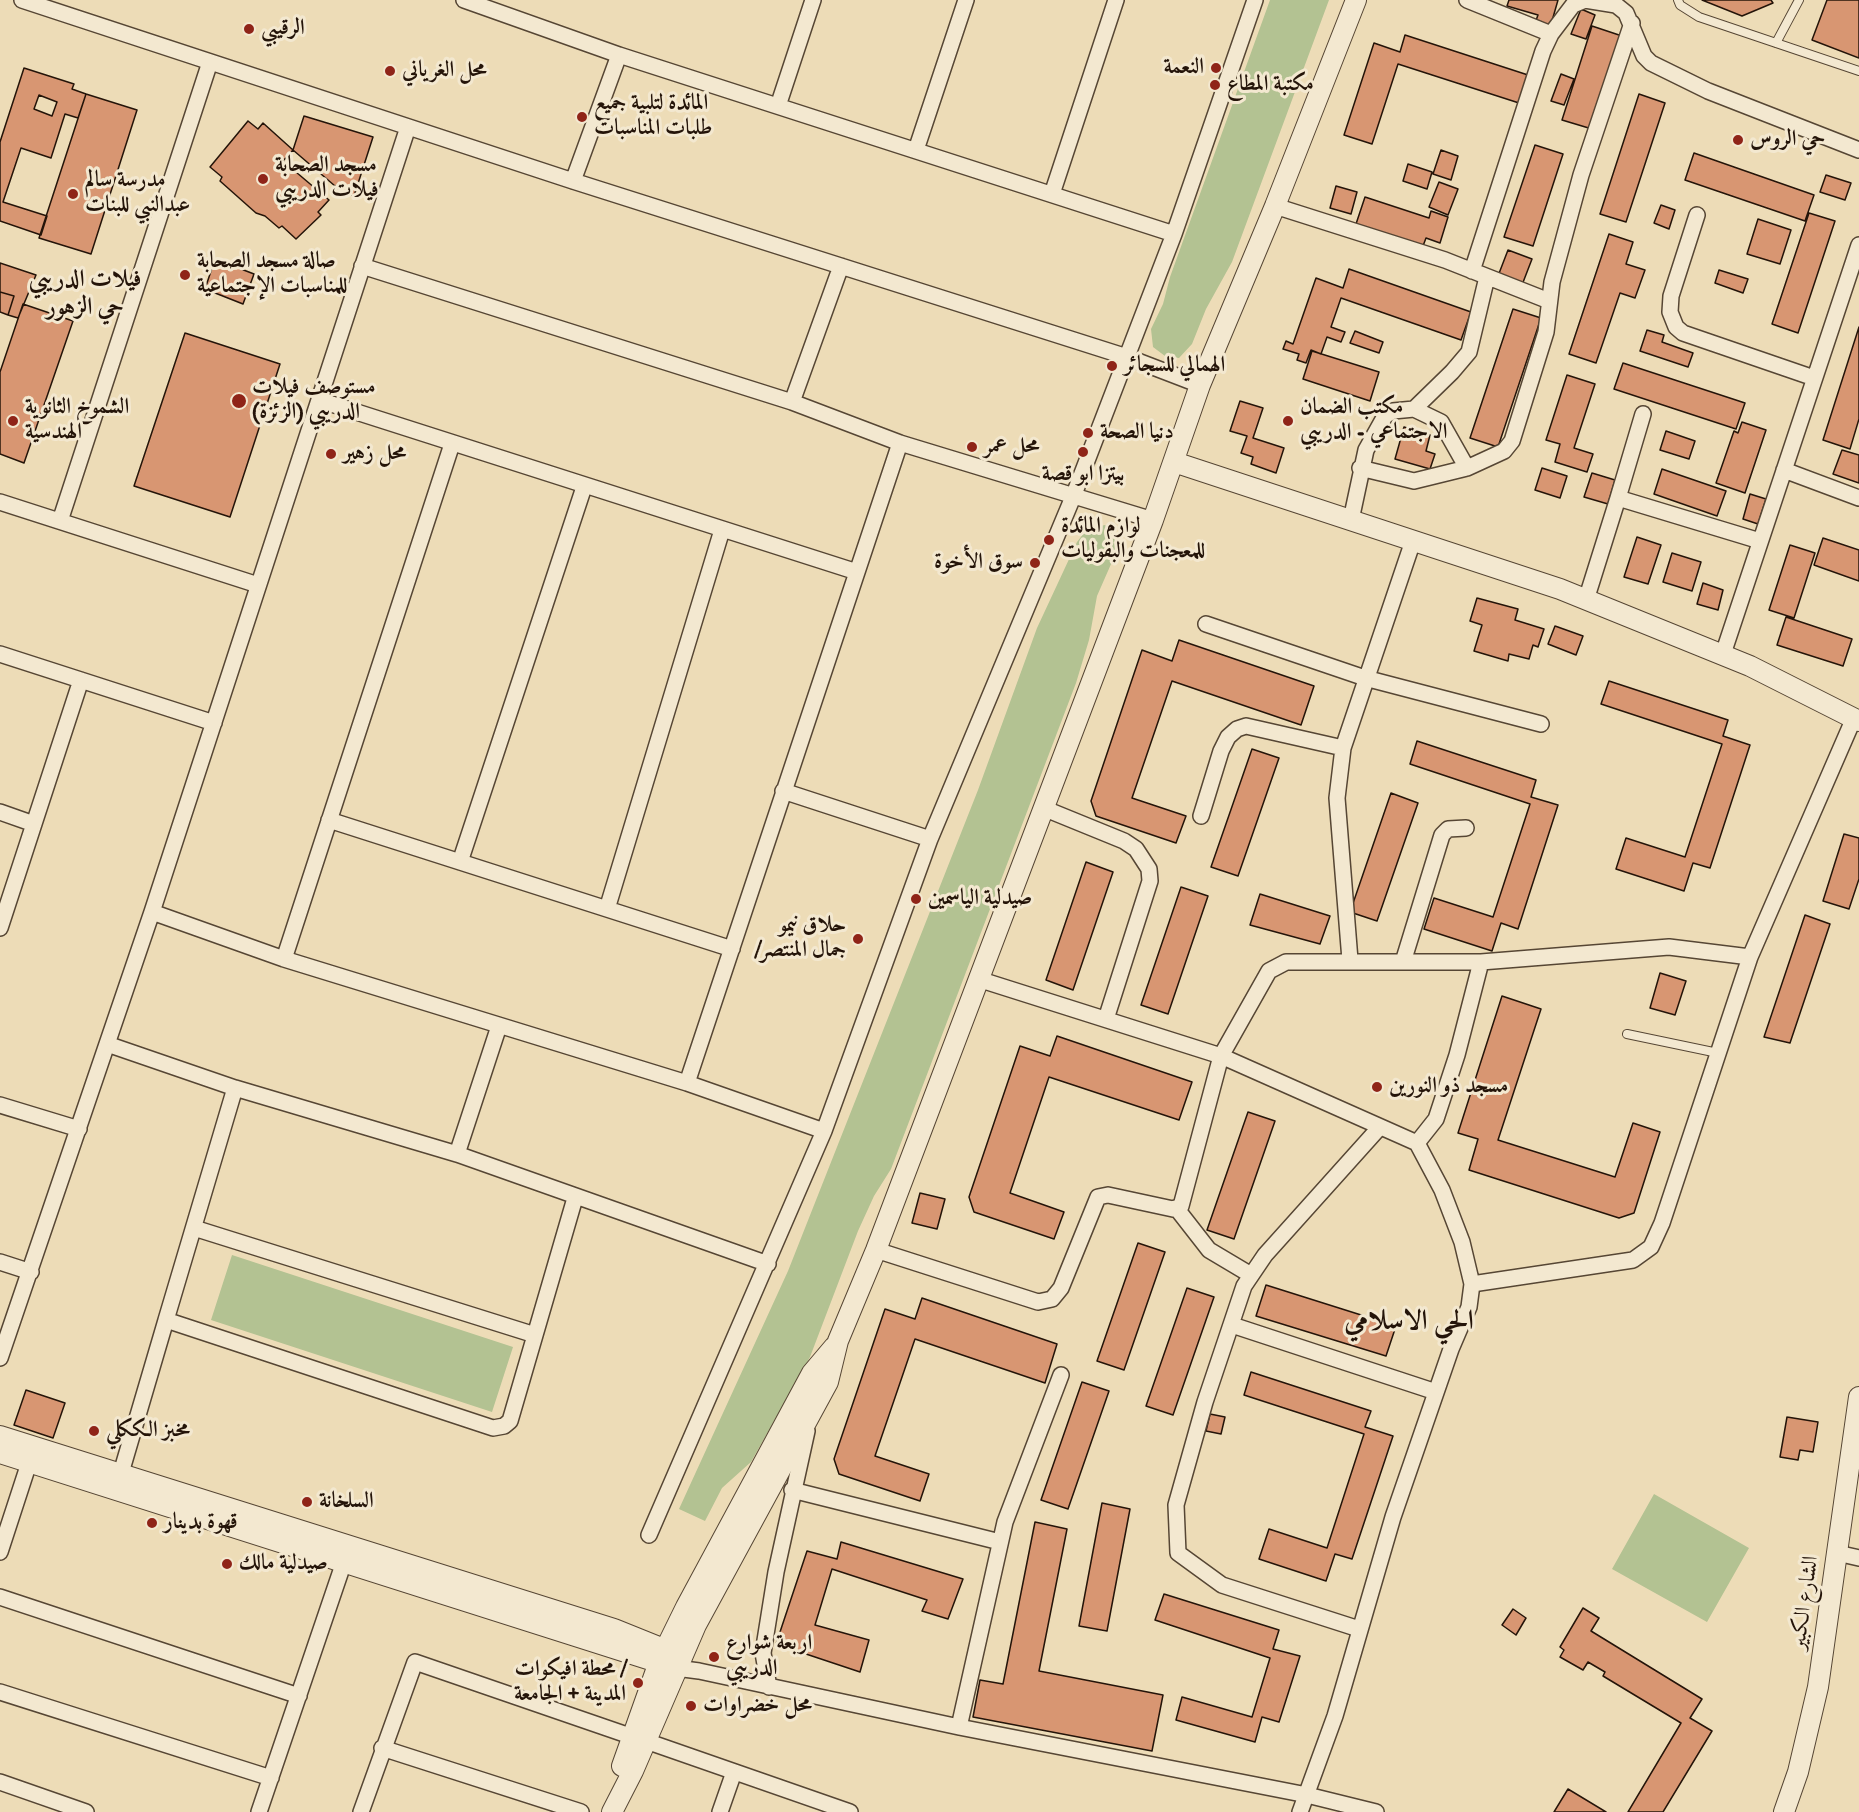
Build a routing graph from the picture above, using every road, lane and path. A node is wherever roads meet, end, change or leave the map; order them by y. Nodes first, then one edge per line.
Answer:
1 (24, 0) edge
2 (464, 0) edge
3 (813, 0) edge
4 (966, 0) edge
5 (1116, 0) edge
6 (1255, 0) edge
7 (1356, 0) edge
8 (1467, 0) edge
9 (1678, 0) edge
10 (1799, 0) edge
11 (1632, 23) junction
12 (1551, 34) junction
13 (1776, 43) junction
14 (619, 55) junction
15 (210, 62) junction
16 (1859, 71) edge
17 (778, 106) junction
18 (408, 127) junction
19 (916, 150) junction
20 (1859, 150) edge
21 (573, 181) junction
22 (1052, 194) junction
23 (1275, 206) junction
24 (1697, 215) dead end
25 (1174, 234) junction
26 (1859, 245) edge
27 (362, 266) junction
28 (840, 266) junction
29 (1472, 271) junction
30 (1487, 277) junction
31 (1549, 301) junction
32 (1127, 357) junction
33 (1814, 378) junction
34 (1200, 385) junction
35 (319, 400) junction
36 (792, 402) junction
37 (1414, 409) junction
38 (1643, 414) dead end
39 (900, 443) junction
40 (452, 444) junction
41 (1174, 462) junction
42 (1360, 468) junction
43 (1467, 468) junction
44 (1784, 470) junction
45 (584, 487) junction
46 (1073, 497) junction
47 (1618, 498) junction
48 (1859, 498) edge
49 (0, 502) edge
50 (1153, 520) junction
51 (1351, 520) junction
52 (60, 521) junction
53 (722, 530) junction
54 (1413, 540) junction
55 (1760, 541) junction
56 (857, 572) junction
57 (258, 585) junction
58 (1586, 600) junction
59 (1206, 624) dead end
60 (0, 654) edge
61 (1722, 654) junction
62 (1365, 678) junction
63 (81, 680) junction
64 (1856, 720) edge
65 (213, 723) junction
66 (1541, 724) dead end
67 (1343, 748) junction
68 (783, 791) junction
69 (1043, 808) junction
70 (0, 812) edge
71 (1201, 816) dead end
72 (329, 820) junction
73 (34, 824) junction
74 (1466, 828) dead end
75 (930, 839) junction
76 (460, 862) junction
77 (607, 909) junction
78 (152, 912) junction
79 (0, 928) edge
80 (732, 949) junction
81 (1750, 957) junction
82 (284, 958) junction
83 (1350, 960) junction
84 (1403, 962) junction
85 (1481, 962) junction
86 (978, 979) junction
87 (1106, 1020) junction
88 (499, 1026) junction
89 (1627, 1034) dead end
90 (107, 1044) junction
91 (1718, 1053) junction
92 (1221, 1056) junction
93 (687, 1083) junction
94 (235, 1088) junction
95 (0, 1106) edge
96 (1379, 1128) junction
97 (79, 1129) junction
98 (824, 1131) junction
99 (1417, 1143) junction
100 (457, 1154) junction
101 (575, 1198) junction
102 (1177, 1209) junction
103 (194, 1228) junction
104 (876, 1250) junction
105 (0, 1262) edge
106 (768, 1264) junction
107 (31, 1272) junction
108 (1251, 1275) junction
109 (1472, 1284) junction
110 (166, 1320) junction
111 (1232, 1324) junction
112 (535, 1335) junction
113 (838, 1341) junction
114 (0, 1358) edge
115 (1061, 1375) dead end
116 (1436, 1392) junction
117 (1859, 1397) edge
118 (810, 1419) junction
119 (0, 1436) edge
120 (0, 1454) edge
121 (29, 1463) junction
122 (1854, 1470) edge
123 (121, 1473) junction
124 (792, 1490) junction
125 (649, 1535) dead end
126 (999, 1542) junction
127 (0, 1552) edge
128 (1837, 1553) junction
129 (346, 1555) junction
130 (1859, 1558) edge
131 (0, 1598) edge
132 (1359, 1629) junction
133 (671, 1659) junction
134 (769, 1687) junction
135 (0, 1692) edge
136 (299, 1696) junction
137 (959, 1726) junction
138 (639, 1739) junction
139 (382, 1748) junction
140 (734, 1772) junction
141 (271, 1778) junction
142 (0, 1782) edge
143 (1307, 1795) junction
144 (615, 1805) edge
145 (818, 1807) edge
146 (86, 1812) edge
147 (259, 1812) edge
148 (361, 1812) edge
149 (581, 1812) edge
150 (720, 1812) edge
151 (850, 1812) edge
152 (1300, 1812) edge
153 (1376, 1812) edge
154 (1784, 1812) edge

1 - 15 street
2 - 14 street
3 - 17 street
4 - 19 street
5 - 22 street
6 - 25 street
7 - 23 street
8 - 12 street
9 - 13 lane
10 - 13 lane
11 - 12 street
11 - 20 street
11 - 31 street
12 - 29 street
13 - 16 lane
14 - 17 street
14 - 21 street
15 - 18 street
15 - 52 street
17 - 19 street
18 - 21 street
18 - 27 street
19 - 22 street
21 - 28 street
22 - 25 street
23 - 29 street
23 - 34 street
24 - 33 street
25 - 32 street
26 - 33 street
27 - 35 street
27 - 36 street
28 - 32 street
28 - 36 street
29 - 30 street
30 - 31 street
30 - 37 street
31 - 43 street
32 - 34 street
32 - 46 street
33 - 44 street
34 - 41 street
35 - 40 street
35 - 57 street
36 - 39 street
37 - 42 street
37 - 43 street
38 - 47 street
39 - 46 street
39 - 56 street
40 - 45 street
40 - 72 street
41 - 50 street
41 - 51 street
42 - 43 street
42 - 51 street
44 - 48 street
44 - 55 street
45 - 53 street
45 - 76 street
46 - 50 street
46 - 75 street
47 - 55 street
47 - 58 street
49 - 52 street
50 - 69 street
51 - 54 street
52 - 57 street
53 - 56 street
53 - 77 street
54 - 58 street
54 - 62 street
55 - 61 street
56 - 68 street
57 - 65 street
58 - 61 street
59 - 62 street
60 - 63 street
61 - 64 street
62 - 66 street
62 - 67 street
63 - 65 street
63 - 73 street
64 - 81 street
65 - 78 street
67 - 71 street
67 - 83 street
68 - 75 street
68 - 80 street
69 - 86 street
69 - 87 street
70 - 73 street
72 - 76 street
72 - 82 street
73 - 79 street
74 - 84 street
75 - 98 street
76 - 77 street
77 - 80 street
78 - 82 street
78 - 90 street
80 - 93 street
81 - 85 street
81 - 91 street
82 - 88 street
83 - 84 street
83 - 92 street
84 - 85 street
85 - 99 street
86 - 87 street
86 - 104 street
87 - 92 street
88 - 93 street
88 - 100 street
89 - 91 lane
90 - 94 street
90 - 97 street
91 - 109 street
92 - 96 street
92 - 102 street
93 - 98 street
94 - 100 street
94 - 103 street
95 - 97 street
96 - 99 street
96 - 108 street
97 - 107 street
98 - 106 street
99 - 109 street
100 - 101 street
101 - 106 street
101 - 112 street
102 - 104 street
102 - 108 street
103 - 110 street
103 - 112 street
104 - 113 street
105 - 107 street
106 - 125 street
107 - 114 street
108 - 111 street
109 - 116 street
110 - 112 street
110 - 123 street
111 - 116 street
111 - 132 street
113 - 118 street
113 - 133 street
115 - 126 street
116 - 132 street
117 - 122 street, الشارع الكبير
118 - 124 street
118 - 133 street
119 - 123 street
120 - 121 street
121 - 127 street
121 - 129 street
122 - 128 street, الشارع الكبير
123 - 129 street
124 - 126 street
124 - 134 street
126 - 137 street
128 - 130 street
128 - 154 street, الشارع الكبير
129 - 133 street
129 - 136 street
131 - 136 street
132 - 143 street
133 - 134 street
133 - 138 street
134 - 137 street
135 - 141 street
136 - 141 street
137 - 143 street
138 - 139 street
138 - 140 street
138 - 144 street
139 - 148 street
139 - 149 street
140 - 145 street
140 - 150 street
141 - 147 street
142 - 146 street
143 - 152 street
143 - 153 street
145 - 151 street

